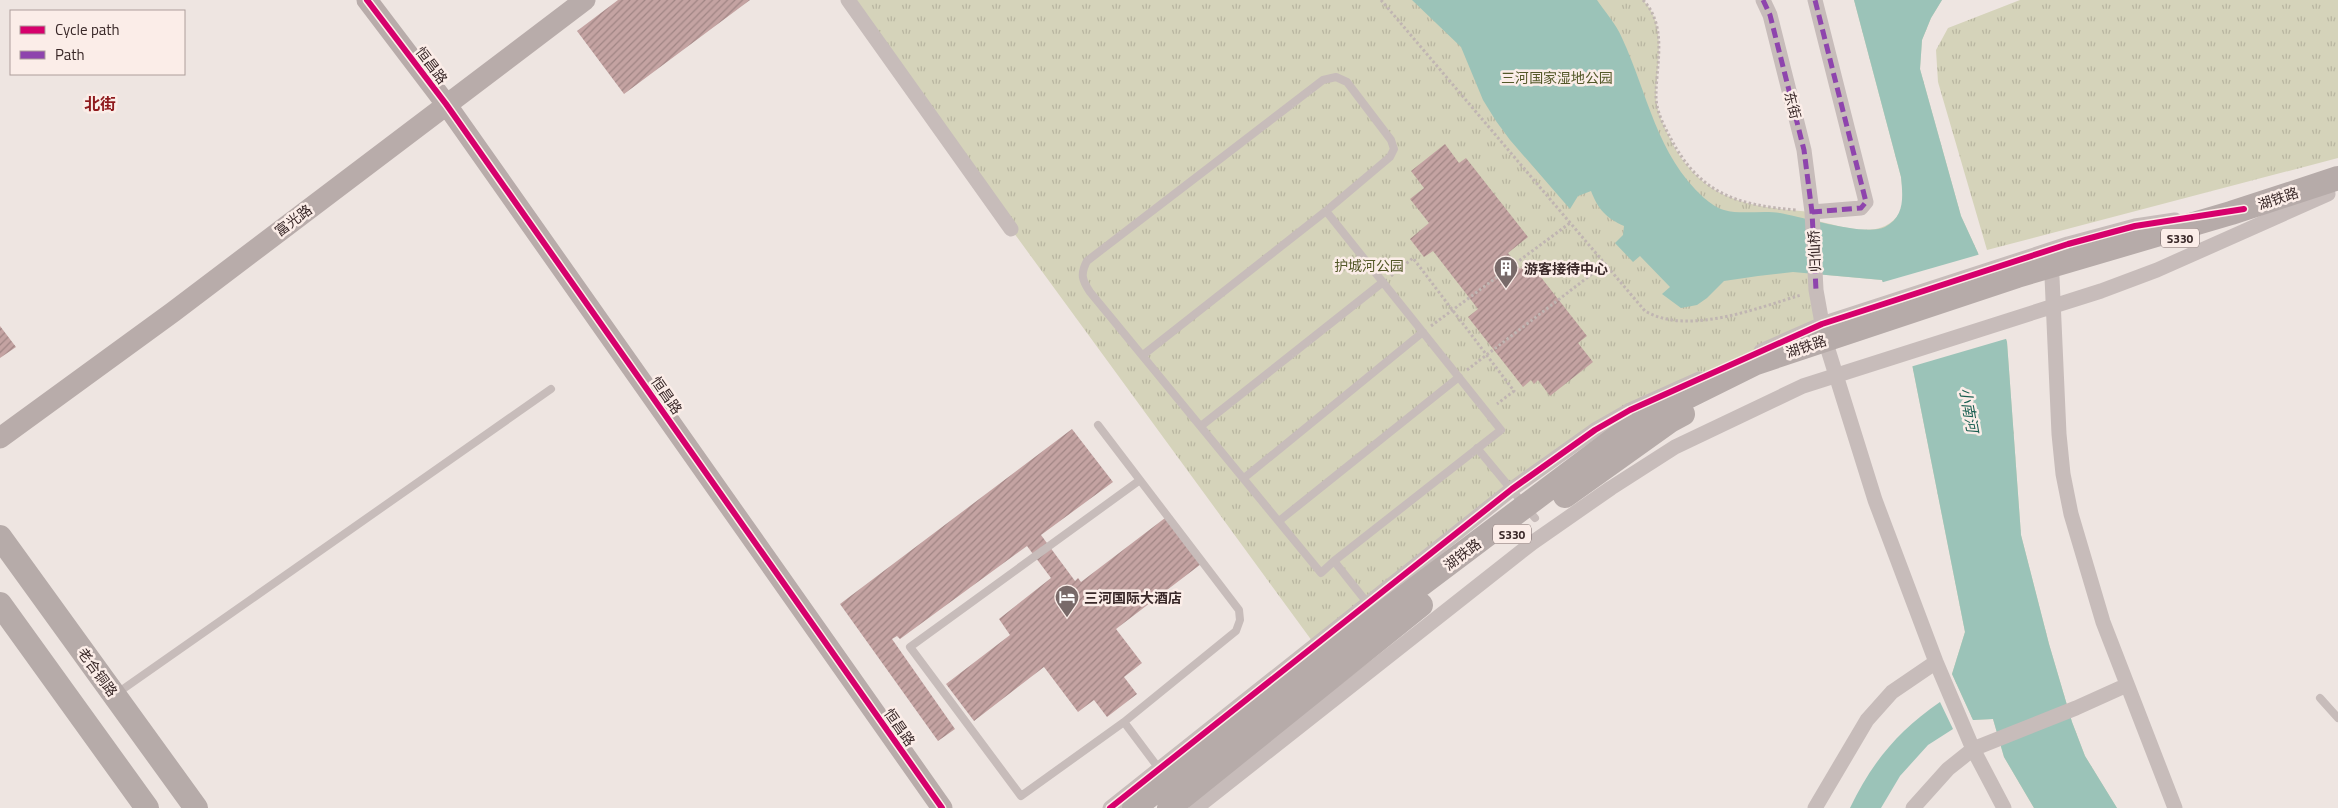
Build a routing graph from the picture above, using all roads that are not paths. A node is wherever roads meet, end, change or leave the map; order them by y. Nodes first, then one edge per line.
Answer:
1 (367, 0) edge
2 (585, 0) edge
3 (848, 0) edge
4 (1763, 0) edge
5 (1815, 0) edge
6 (446, 104) junction
7 (2335, 188) edge
8 (1326, 211) junction
9 (1812, 212) junction
10 (1011, 229) dead end
11 (2016, 275) junction
12 (2052, 277) junction
13 (1383, 282) junction
14 (2053, 306) junction
15 (1423, 332) junction
16 (1825, 338) junction
17 (1143, 355) junction
18 (1836, 375) junction
19 (1459, 377) junction
20 (552, 389) dead end
21 (1098, 425) dead end
22 (1201, 426) junction
23 (0, 438) edge
24 (1477, 448) junction
25 (1244, 478) junction
26 (1140, 480) junction
27 (1524, 504) junction
28 (1279, 521) junction
29 (0, 537) edge
30 (1334, 561) junction
31 (0, 604) edge
32 (1378, 617) junction
33 (1936, 662) junction
34 (2127, 685) junction
35 (114, 695) junction
36 (2320, 698) dead end
37 (2338, 718) edge
38 (1124, 722) junction
39 (1973, 749) junction
40 (1164, 776) junction
41 (147, 808) edge
42 (196, 808) edge
43 (942, 808) edge
44 (1110, 808) edge
45 (1134, 808) edge
46 (1169, 808) edge
47 (1196, 808) edge
48 (1815, 808) edge
49 (1913, 808) edge
50 (2004, 808) edge
51 (2175, 808) edge

1 - 6 street, 恒昌路
2 - 6 street, 富光路
3 - 10 street
4 - 9 street, 东街
5 - 9 street
6 - 23 street, 富光路
6 - 43 street, 恒昌路
7 - 11 main road, 湖铁路 / S330
7 - 12 main road, 湖铁路 / S330
7 - 14 street
8 - 13 lane
8 - 17 lane
8 - 17 lane
9 - 16 street, 归仙桥
11 - 12 main road, 湖铁路 / S330
11 - 16 main road, 湖铁路 / S330
11 - 16 street
12 - 14 street
13 - 15 lane
13 - 22 lane
14 - 18 street
14 - 34 street
15 - 19 lane
15 - 25 lane
16 - 18 street, 归仙桥
16 - 27 main road, 湖铁路 / S330
16 - 27 street
17 - 22 lane
18 - 33 street, 归仙桥
18 - 47 street
19 - 24 lane
19 - 28 lane
20 - 35 lane
21 - 26 lane
22 - 25 lane
24 - 27 lane
24 - 30 lane
25 - 28 lane
26 - 38 lane
26 - 38 lane
27 - 32 street
27 - 32 main road, 湖铁路 / S330
28 - 30 lane
29 - 35 main road, 老合铜路
30 - 32 lane
31 - 41 main road
32 - 40 main road, 湖铁路 / S330
32 - 46 main road, 湖铁路 / S330
33 - 39 street, 归仙桥
33 - 48 street
34 - 39 street
34 - 51 street
35 - 42 main road, 老合铜路
36 - 37 lane
38 - 40 lane
39 - 49 street
39 - 50 street, 归仙桥
40 - 44 street
40 - 45 main road, 湖铁路 / S330

